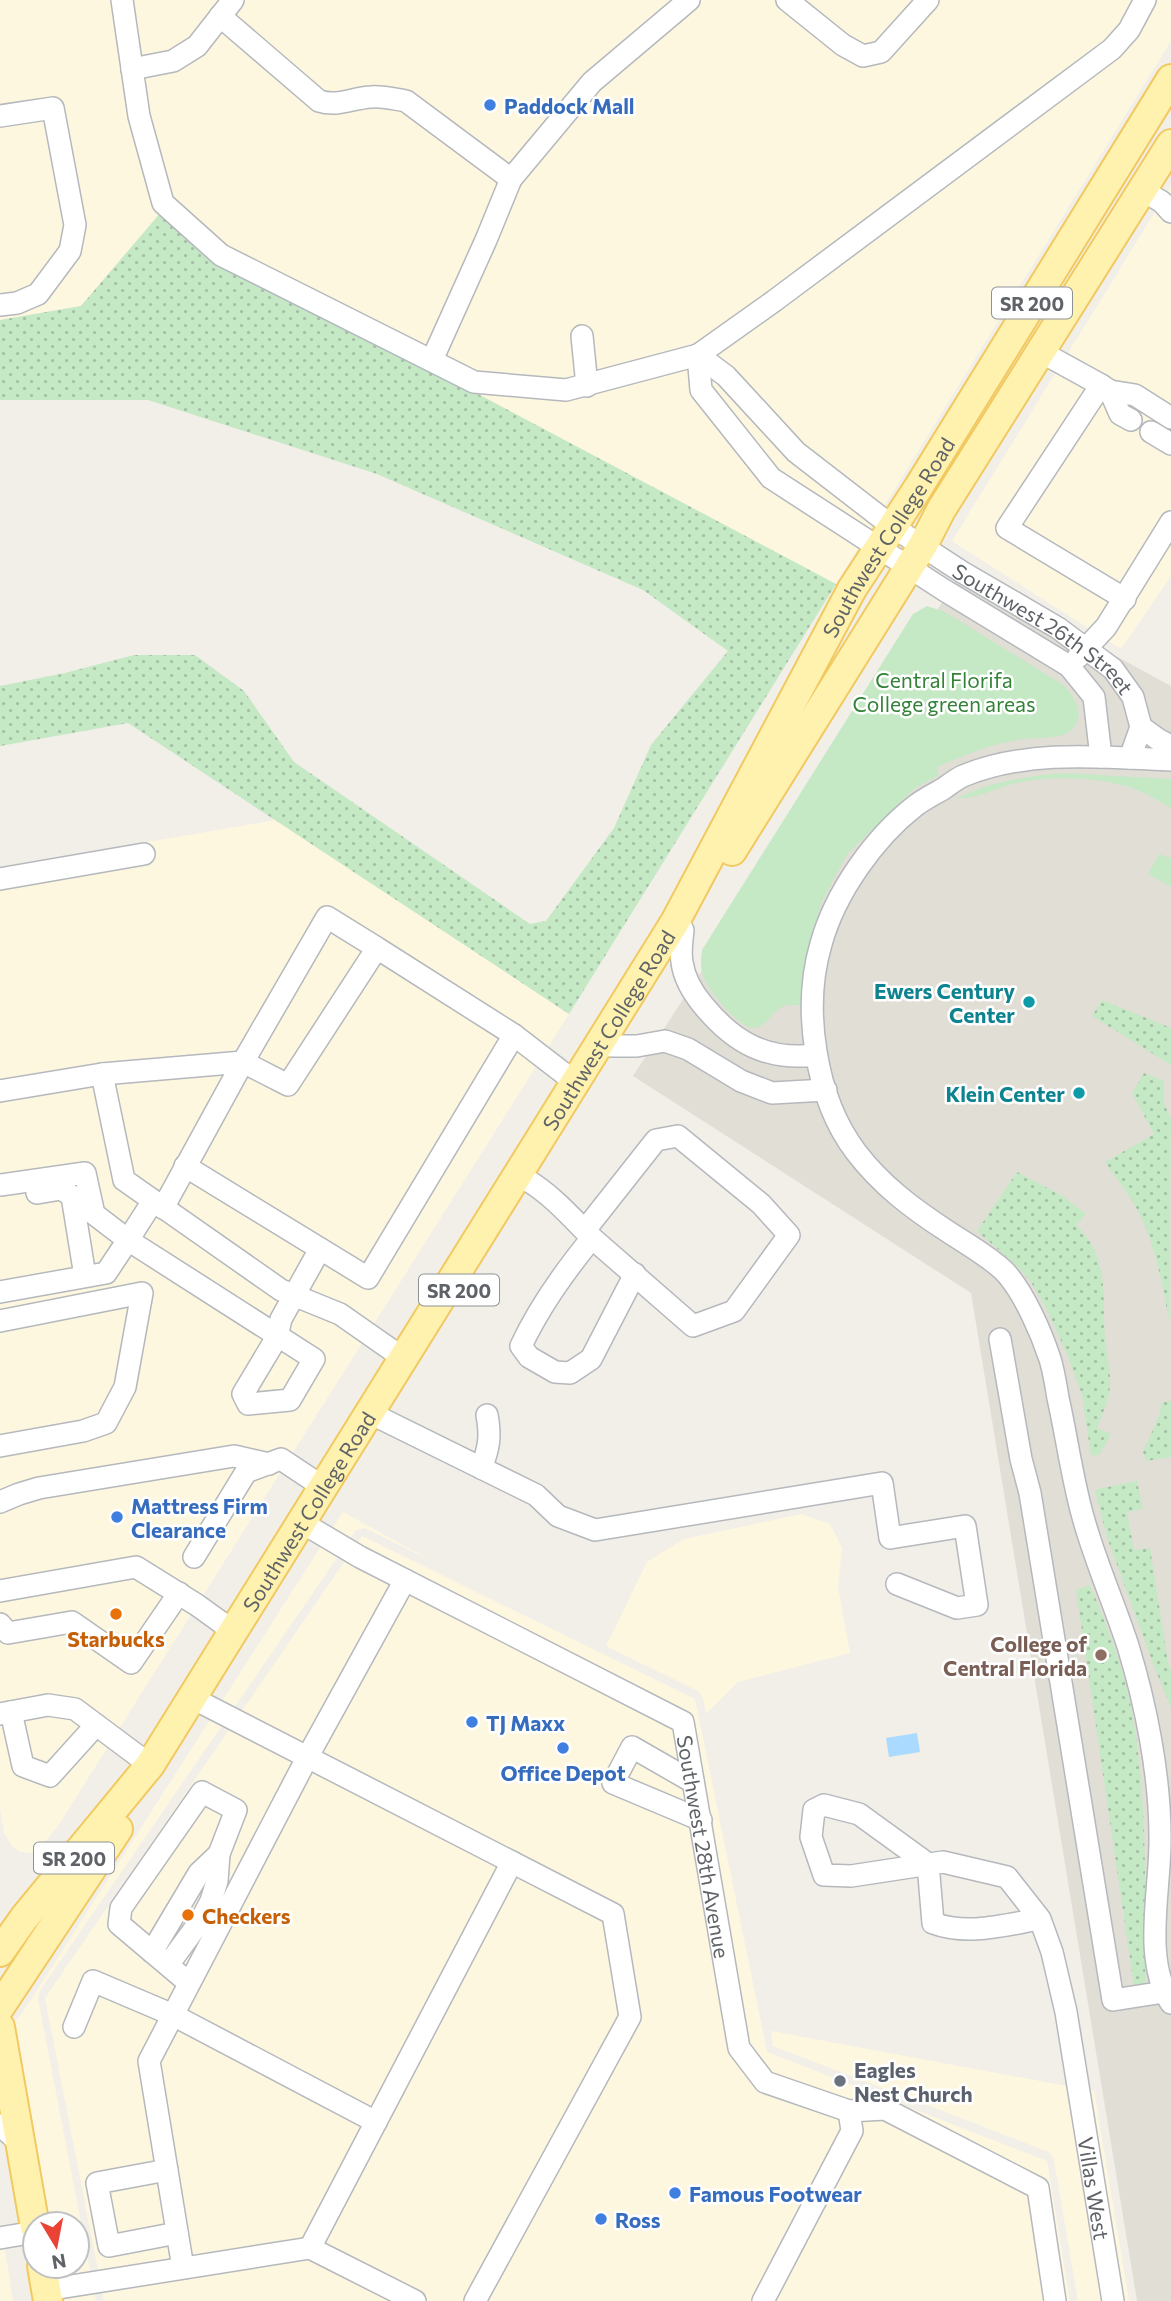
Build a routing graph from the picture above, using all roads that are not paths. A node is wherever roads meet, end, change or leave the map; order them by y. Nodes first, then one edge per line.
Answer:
1 (122, 0) edge
2 (689, 0) edge
3 (787, 0) edge
4 (928, 0) edge
5 (1144, 0) edge
6 (226, 8) edge
7 (132, 69) junction
8 (1171, 79) edge
9 (0, 116) edge
10 (1171, 144) edge
11 (511, 179) junction
12 (1142, 190) junction
13 (1171, 212) edge
14 (0, 305) edge
15 (582, 337) dead end
16 (1041, 352) junction
17 (698, 355) junction
18 (432, 360) junction
19 (587, 386) junction
20 (1105, 388) junction
21 (1171, 418) edge
22 (1131, 420) dead end
23 (1151, 432) dead end
24 (1171, 444) edge
25 (1171, 523) edge
26 (886, 537) junction
27 (916, 556) junction
28 (1125, 599) junction
29 (1086, 649) junction
30 (1069, 666) junction
31 (1141, 727) junction
32 (1171, 746) edge
33 (1101, 757) junction
34 (1130, 758) junction
35 (1171, 760) edge
36 (144, 854) dead end
37 (0, 879) edge
38 (683, 930) junction
39 (377, 948) junction
40 (514, 1035) junction
41 (611, 1046) junction
42 (816, 1055) junction
43 (243, 1062) junction
44 (102, 1074) junction
45 (575, 1082) junction
46 (826, 1090) junction
47 (0, 1091) edge
48 (186, 1167) junction
49 (527, 1180) junction
50 (0, 1185) edge
51 (0, 1200) edge
52 (158, 1204) junction
53 (589, 1234) junction
54 (128, 1240) junction
55 (320, 1249) junction
56 (635, 1274) junction
57 (85, 1276) junction
58 (0, 1292) edge
59 (295, 1294) junction
60 (0, 1321) edge
61 (1000, 1339) dead end
62 (403, 1358) junction
63 (487, 1415) dead end
64 (380, 1418) junction
65 (0, 1446) edge
66 (269, 1464) junction
67 (481, 1468) junction
68 (323, 1487) junction
69 (0, 1502) edge
70 (311, 1528) junction
71 (194, 1557) dead end
72 (405, 1580) junction
73 (897, 1584) dead end
74 (0, 1591) edge
75 (178, 1593) junction
76 (0, 1624) edge
77 (233, 1631) junction
78 (202, 1703) junction
79 (5, 1713) edge
80 (96, 1724) junction
81 (308, 1756) junction
82 (150, 1765) junction
83 (693, 1782) junction
84 (701, 1820) junction
85 (512, 1862) junction
86 (928, 1864) junction
87 (1040, 1919) junction
88 (0, 1952) edge
89 (160, 1958) junction
90 (189, 1983) junction
91 (1166, 1987) edge
92 (0, 2007) edge
93 (173, 2015) junction
94 (0, 2026) edge
95 (74, 2027) dead end
96 (849, 2111) junction
97 (376, 2122) junction
98 (0, 2125) edge
99 (21, 2144) junction
100 (167, 2170) junction
101 (32, 2210) edge
102 (21, 2233) edge
103 (177, 2233) junction
104 (0, 2238) edge
105 (310, 2248) junction
106 (183, 2268) junction
107 (45, 2286) edge
108 (415, 2301) edge
109 (475, 2301) edge
110 (764, 2301) edge
111 (1055, 2301) edge
112 (1113, 2301) edge

1 - 7 street
2 - 11 street
3 - 4 street
5 - 17 street
6 - 7 street
6 - 11 street
7 - 18 street
8 - 26 main road, Southwest College Road / SR 200
9 - 14 street
10 - 12 main road, Southwest College Road / SR 200
11 - 18 street
12 - 13 street
12 - 16 main road, Southwest College Road / SR 200
15 - 19 street
16 - 20 street
16 - 27 main road, Southwest College Road / SR 200
17 - 19 street
17 - 26 street
17 - 26 street
18 - 19 street
20 - 21 street
20 - 22 street
20 - 28 street
23 - 24 street
25 - 28 street
26 - 27 street
26 - 45 main road, Southwest College Road / SR 200
27 - 29 street, Southwest 26th Street
27 - 30 street, Southwest 26th Street
27 - 38 main road, Southwest College Road / SR 200
28 - 29 street
29 - 30 street
29 - 31 street, Southwest 26th Street
30 - 33 street, Southwest 26th Street
31 - 32 street
31 - 34 street
33 - 34 street
33 - 42 street
34 - 35 street
36 - 37 street
38 - 41 main road, Southwest College Road / SR 200
38 - 42 street
39 - 40 street
39 - 43 street
39 - 43 street
40 - 45 street
40 - 55 street
41 - 46 street
41 - 49 main road, Southwest College Road / SR 200
42 - 46 street
43 - 44 street
43 - 48 street
44 - 47 street
44 - 52 street
45 - 62 main road, Southwest College Road / SR 200
46 - 91 street
48 - 52 street
48 - 55 street
49 - 53 street
49 - 64 main road, Southwest College Road / SR 200
50 - 54 street
51 - 57 street
52 - 54 street
52 - 59 street
53 - 56 street
53 - 56 street
53 - 56 street
54 - 57 street
54 - 59 street
55 - 59 street
57 - 58 street
59 - 62 street
60 - 65 street
61 - 91 street
62 - 68 main road, Southwest College Road / SR 200
63 - 67 street
64 - 67 street
64 - 70 main road, Southwest College Road / SR 200
66 - 68 street
66 - 69 street
66 - 71 street
67 - 73 street
68 - 77 main road, Southwest College Road / SR 200
70 - 72 street, Southwest 28th Avenue
70 - 78 main road, Southwest College Road / SR 200
72 - 81 street
72 - 83 street, Southwest 28th Avenue
74 - 75 street
75 - 76 street
75 - 77 street
77 - 82 main road, Southwest College Road / SR 200
78 - 81 street
78 - 92 main road, Southwest College Road / SR 200
79 - 80 street
79 - 80 street
80 - 82 street
81 - 85 street
81 - 90 street
82 - 88 main road, Southwest College Road / SR 200
83 - 84 street, Southwest 28th Avenue
83 - 84 street
84 - 96 street, Southwest 28th Avenue
85 - 97 street
85 - 109 street
86 - 86 street, Villas West
86 - 87 street, Villas West
86 - 87 street
87 - 112 street, Villas West
89 - 89 street
89 - 90 street
90 - 93 street
93 - 95 street
93 - 97 street
93 - 100 street
94 - 99 main road
96 - 110 street
96 - 111 street
97 - 105 street
98 - 99 street
99 - 101 main road
100 - 103 street
100 - 103 street
102 - 104 street
103 - 106 street
105 - 106 street
105 - 108 street
106 - 107 street

